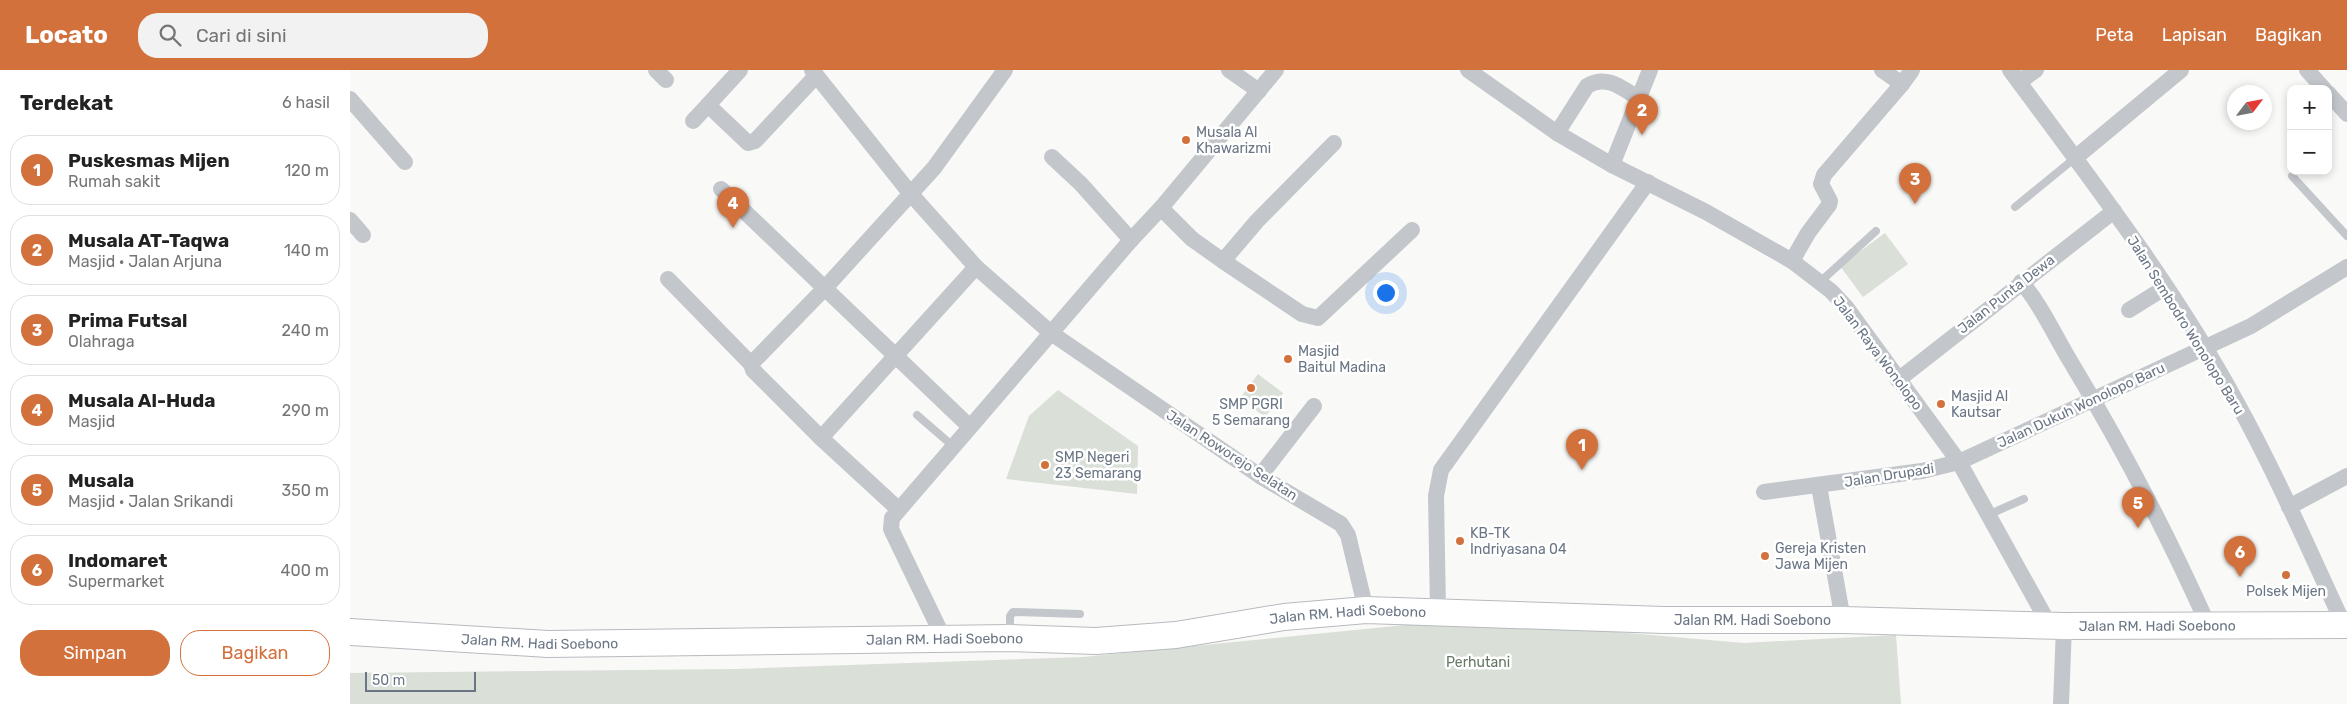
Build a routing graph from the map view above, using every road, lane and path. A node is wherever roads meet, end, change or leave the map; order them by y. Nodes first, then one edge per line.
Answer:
1 (740, 70) edge
2 (1005, 70) edge
3 (1229, 70) edge
4 (1276, 70) edge
5 (1468, 70) edge
6 (1650, 70) edge
7 (1882, 70) edge
8 (1912, 70) edge
9 (2036, 70) edge
10 (2307, 70) edge
11 (814, 73) edge
12 (2170, 73) edge
13 (2015, 76) edge
14 (1902, 84) junction
15 (2320, 85) edge
16 (1259, 91) junction
17 (2332, 97) edge
18 (1638, 98) junction
19 (350, 99) edge
20 (708, 105) junction
21 (2347, 114) edge
22 (693, 121) dead end
23 (1557, 133) junction
24 (1334, 144) dead end
25 (1052, 157) dead end
26 (2075, 158) junction
27 (405, 162) dead end
28 (1612, 165) junction
29 (2292, 176) dead end
30 (1648, 182) junction
31 (721, 189) dead end
32 (910, 193) junction
33 (1161, 208) junction
34 (2015, 208) dead end
35 (2114, 211) junction
36 (350, 220) edge
37 (1412, 230) dead end
38 (1876, 230) dead end
39 (363, 235) dead end
40 (2347, 236) edge
41 (1131, 240) junction
42 (1223, 261) junction
43 (1792, 261) junction
44 (976, 267) junction
45 (2347, 267) edge
46 (668, 279) dead end
47 (1820, 282) junction
48 (2020, 282) junction
49 (2166, 287) junction
50 (824, 288) junction
51 (2129, 310) dead end
52 (1051, 333) junction
53 (2203, 347) junction
54 (896, 357) junction
55 (751, 364) junction
56 (1898, 380) junction
57 (2094, 400) junction
58 (1314, 406) dead end
59 (917, 415) dead end
60 (970, 427) junction
61 (821, 438) junction
62 (954, 447) junction
63 (1959, 462) junction
64 (1260, 476) junction
65 (2347, 476) edge
66 (1819, 486) junction
67 (1764, 492) dead end
68 (2024, 498) dead end
69 (2289, 507) junction
70 (898, 508) junction
71 (1990, 514) junction
72 (1366, 610) junction
73 (1438, 611) junction
74 (1080, 614) dead end
75 (1843, 620) junction
76 (2346, 625) edge
77 (2057, 626) junction
78 (2209, 627) junction
79 (350, 632) edge
80 (1010, 638) junction
81 (944, 639) junction
82 (2062, 704) edge

1 - 20 street
2 - 32 street
3 - 16 street
4 - 16 street
5 - 23 street, Jalan Raya Wonolopo
6 - 18 street
7 - 14 street
8 - 14 street
9 - 13 street
10 - 15 street
11 - 20 street, Jalan Roworejo Selatan
11 - 32 street, Jalan Roworejo Selatan
12 - 26 street
13 - 26 street, Jalan Sembodro Wonolopo Baru
14 - 43 street
16 - 33 street
17 - 21 street
18 - 23 street
18 - 28 street
19 - 27 street
20 - 22 street
23 - 28 street, Jalan Raya Wonolopo
24 - 42 street
25 - 41 street
26 - 34 lane
26 - 35 street, Jalan Sembodro Wonolopo Baru
28 - 30 street, Jalan Raya Wonolopo
29 - 40 lane
30 - 43 street, Jalan Raya Wonolopo
30 - 73 street
31 - 50 street
32 - 44 street, Jalan Roworejo Selatan
32 - 50 street
33 - 41 street
33 - 42 street
35 - 48 street, Jalan Punta Dewa
35 - 49 street, Jalan Sembodro Wonolopo Baru
36 - 39 street
37 - 42 street
38 - 47 lane
41 - 52 street
43 - 47 street, Jalan Raya Wonolopo
44 - 52 street, Jalan Roworejo Selatan
44 - 54 street
45 - 53 street, Jalan Dukuh Wonolopo Baru
46 - 55 street
47 - 56 street, Jalan Raya Wonolopo
48 - 56 street, Jalan Punta Dewa
48 - 57 street
49 - 51 street
49 - 53 street, Jalan Sembodro Wonolopo Baru
50 - 54 street
50 - 55 street
52 - 60 street
52 - 64 street, Jalan Roworejo Selatan
53 - 57 street, Jalan Dukuh Wonolopo Baru
53 - 69 street, Jalan Sembodro Wonolopo Baru
54 - 60 street
54 - 61 street
55 - 61 street
56 - 63 street, Jalan Raya Wonolopo
57 - 63 street, Jalan Dukuh Wonolopo Baru
57 - 78 street
58 - 64 street
59 - 62 lane
60 - 62 street
61 - 70 street
62 - 70 street
63 - 66 street, Jalan Drupadi
63 - 71 street, Jalan Raya Wonolopo
64 - 72 street, Jalan Roworejo Selatan
65 - 69 street
66 - 67 street, Jalan Drupadi
66 - 75 street
68 - 71 lane
69 - 76 street, Jalan Sembodro Wonolopo Baru
70 - 81 street
71 - 77 street, Jalan Raya Wonolopo
72 - 73 main road, Jalan RM. Hadi Soebono
72 - 80 main road, Jalan RM. Hadi Soebono
73 - 75 main road, Jalan RM. Hadi Soebono
74 - 80 lane
75 - 77 main road, Jalan RM. Hadi Soebono
76 - 78 main road, Jalan RM. Hadi Soebono
77 - 78 main road, Jalan RM. Hadi Soebono
77 - 82 street
79 - 81 main road, Jalan RM. Hadi Soebono
80 - 81 main road, Jalan RM. Hadi Soebono

